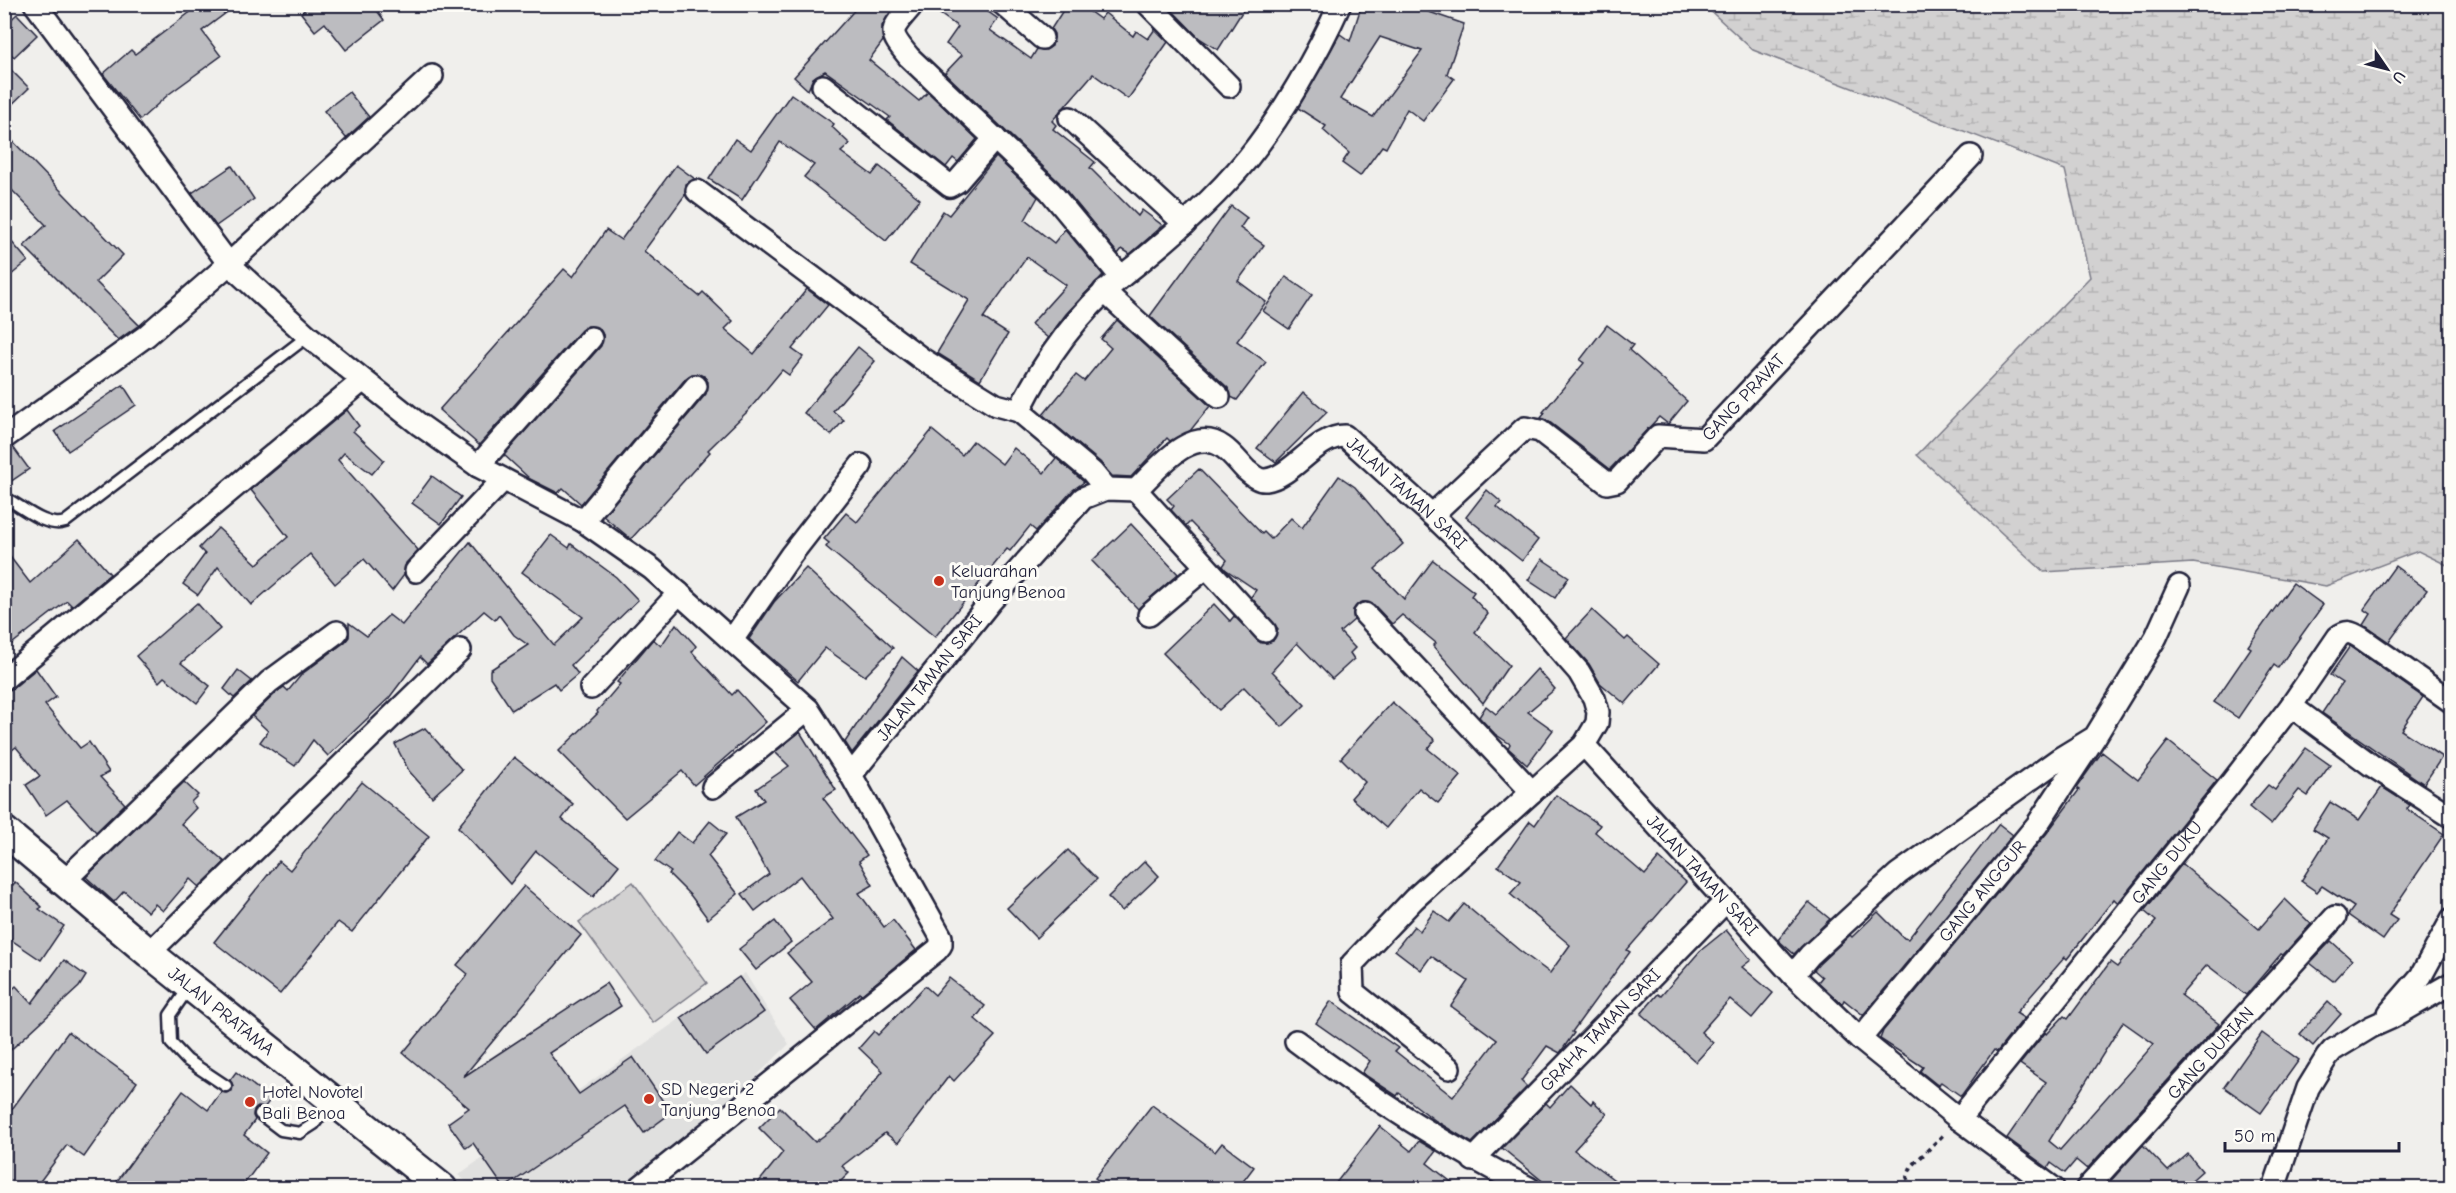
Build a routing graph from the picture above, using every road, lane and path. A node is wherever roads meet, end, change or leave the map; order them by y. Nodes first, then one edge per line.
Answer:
1 (35, 4) edge
2 (913, 4) edge
3 (1003, 4) edge
4 (1148, 4) edge
5 (1340, 4) edge
6 (1042, 38) dead end
7 (432, 76) dead end
8 (823, 86) dead end
9 (1229, 86) dead end
10 (1070, 118) dead end
11 (995, 138) junction
12 (1971, 156) dead end
13 (697, 190) dead end
14 (1185, 224) junction
15 (229, 264) junction
16 (1120, 277) junction
17 (1104, 291) junction
18 (308, 336) junction
19 (591, 338) dead end
20 (362, 381) junction
21 (696, 386) dead end
22 (1219, 397) dead end
23 (1018, 411) junction
24 (4, 438) edge
25 (861, 465) dead end
26 (477, 466) junction
27 (502, 481) junction
28 (1106, 489) junction
29 (1136, 490) junction
30 (9, 500) dead end
31 (1432, 515) junction
32 (582, 521) junction
33 (1205, 568) junction
34 (416, 571) dead end
35 (2179, 586) dead end
36 (679, 593) junction
37 (1365, 614) dead end
38 (1149, 615) dead end
39 (1265, 631) dead end
40 (337, 632) dead end
41 (732, 640) junction
42 (460, 650) dead end
43 (4, 679) edge
44 (591, 688) dead end
45 (2451, 702) edge
46 (2291, 706) junction
47 (808, 708) junction
48 (2095, 737) junction
49 (1584, 745) junction
50 (851, 775) junction
51 (713, 787) dead end
52 (1532, 792) junction
53 (2451, 817) edge
54 (4, 831) edge
55 (63, 882) junction
56 (1726, 901) junction
57 (2334, 917) dead end
58 (2451, 919) edge
59 (149, 953) junction
60 (1793, 975) junction
61 (2451, 983) edge
62 (190, 986) junction
63 (2380, 1023) junction
64 (1860, 1039) junction
65 (1296, 1041) dead end
66 (1449, 1068) dead end
67 (226, 1086) dead end
68 (333, 1100) junction
69 (260, 1114) dead end
70 (1959, 1119) junction
71 (1473, 1160) junction
72 (2451, 1175) edge
73 (442, 1188) edge
74 (639, 1188) edge
75 (1529, 1188) edge
76 (1912, 1188) edge
77 (2053, 1188) edge
78 (2087, 1188) edge
79 (2274, 1188) edge
80 (2440, 1188) edge

1 - 15 street
2 - 11 street
3 - 6 street
4 - 9 street
5 - 14 street
7 - 15 street
8 - 11 street
10 - 14 street
11 - 16 street
12 - 31 street, GANG PRAVAT
13 - 23 street
14 - 16 street
15 - 18 street
15 - 24 street
16 - 17 street
17 - 22 street
17 - 23 street
18 - 20 street
18 - 30 lane
19 - 26 street
20 - 26 street
20 - 43 street
21 - 32 street
23 - 28 street
25 - 41 street
26 - 27 street
27 - 32 street
27 - 34 street
28 - 29 street, JALAN TAMAN SARI
28 - 50 street, JALAN TAMAN SARI
29 - 31 street, JALAN TAMAN SARI
29 - 33 street
31 - 49 street, JALAN TAMAN SARI
32 - 36 street
33 - 38 street
33 - 39 street
35 - 48 street, GANG ANGGUR
36 - 41 street
36 - 44 street
37 - 52 street
40 - 55 street
41 - 47 street
42 - 59 street
45 - 46 street, GANG DUKU
46 - 53 street
46 - 70 street, GANG DUKU
47 - 50 street
47 - 51 street
48 - 60 street
48 - 64 street, GANG ANGGUR
49 - 52 street
49 - 56 street, JALAN TAMAN SARI
50 - 74 street
52 - 66 street
54 - 55 street, JALAN PRATAMA
55 - 59 street, JALAN PRATAMA
56 - 60 street, JALAN TAMAN SARI
56 - 71 street, GRAHA TAMAN SARI
57 - 78 street, GANG DURIAN
58 - 63 street
59 - 62 street, JALAN PRATAMA
60 - 64 street, JALAN TAMAN SARI
61 - 63 street
62 - 67 lane
62 - 68 street, JALAN PRATAMA
63 - 79 street
64 - 70 street, JALAN TAMAN SARI
65 - 71 street
68 - 69 lane
68 - 73 street, JALAN PRATAMA
70 - 76 path
70 - 77 street, JALAN TAMAN SARI
71 - 75 street
72 - 80 path

